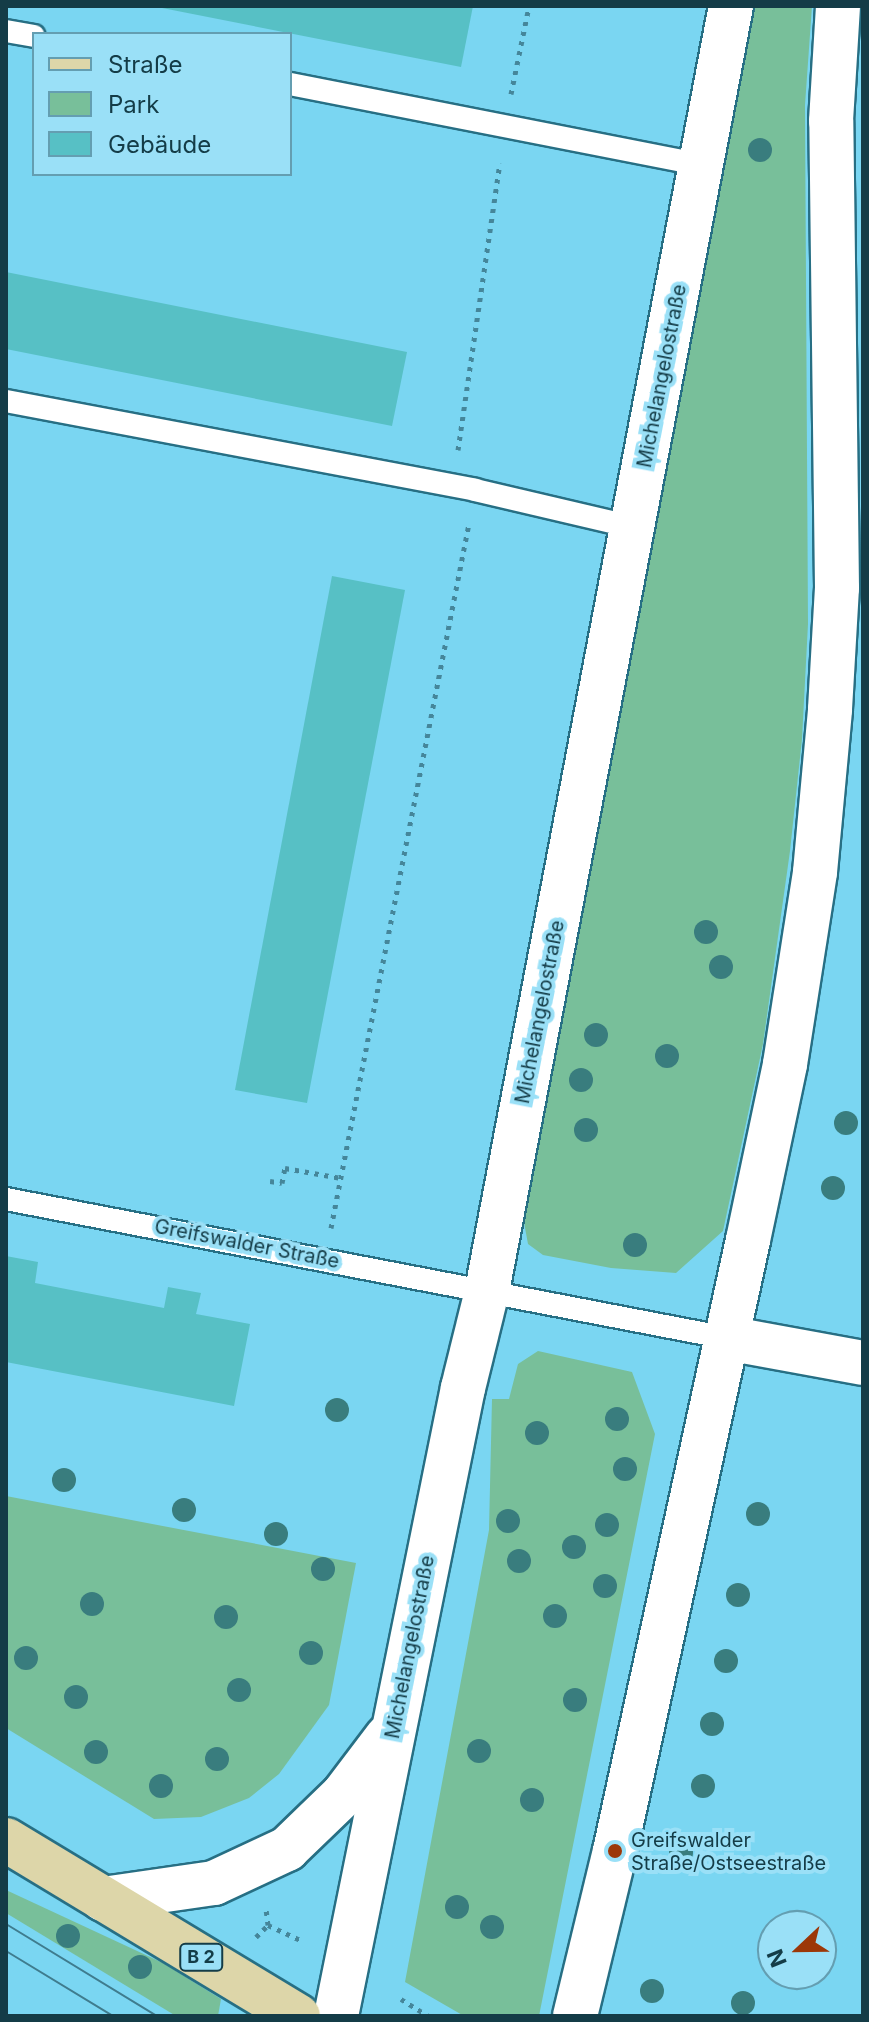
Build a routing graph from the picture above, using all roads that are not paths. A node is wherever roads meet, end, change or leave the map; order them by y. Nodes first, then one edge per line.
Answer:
1 (731, 6) edge
2 (838, 6) edge
3 (6, 31) edge
4 (32, 36) edge
5 (292, 84) edge
6 (702, 165) junction
7 (6, 401) edge
8 (633, 527) junction
9 (6, 1199) edge
10 (487, 1291) junction
11 (727, 1338) junction
12 (863, 1363) edge
13 (394, 1729) junction
14 (6, 1840) edge
15 (103, 1899) junction
16 (298, 2016) edge
17 (336, 2016) edge
18 (575, 2016) edge

1 - 6 main road, Michelangelostraße
2 - 11 main road
3 - 4 lane
5 - 6 lane
6 - 8 main road, Michelangelostraße
7 - 8 lane
8 - 10 main road, Michelangelostraße
9 - 10 lane, Greifswalder Straße
10 - 11 lane, Greifswalder Straße
10 - 13 main road, Michelangelostraße
11 - 12 main road
11 - 18 main road
13 - 15 main road
13 - 17 main road, Michelangelostraße
14 - 15 main road, B 2
15 - 16 main road, B 2

